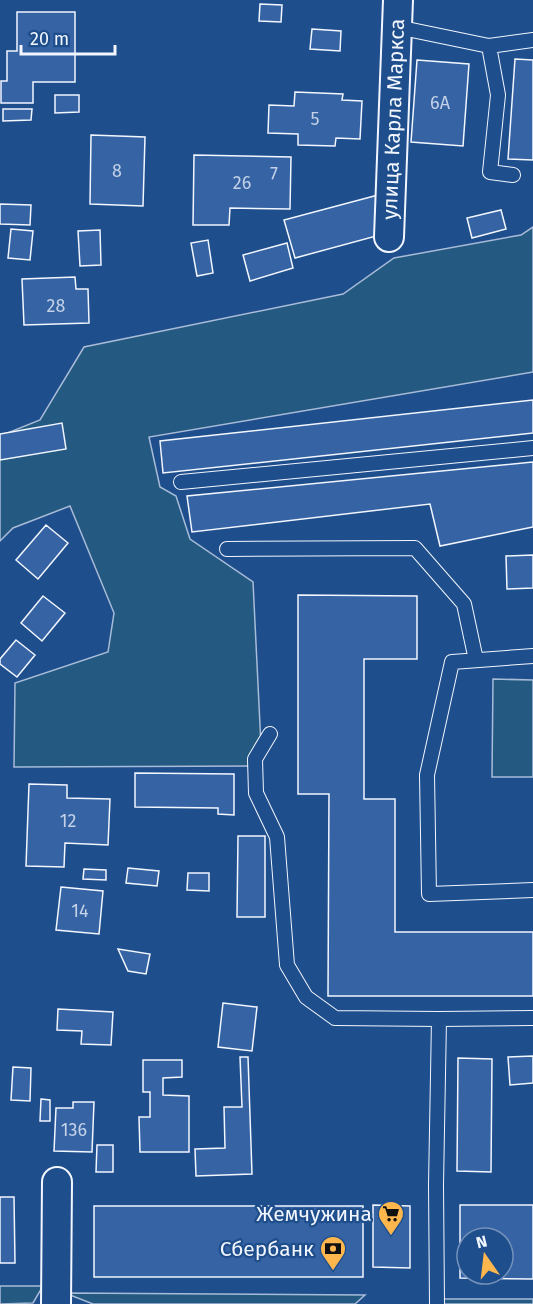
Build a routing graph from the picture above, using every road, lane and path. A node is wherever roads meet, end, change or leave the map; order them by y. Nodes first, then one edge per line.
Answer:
1 (397, 13) edge
2 (533, 40) edge
3 (489, 46) junction
4 (513, 175) dead end
5 (389, 237) dead end
6 (533, 448) edge
7 (181, 482) dead end
8 (227, 549) dead end
9 (533, 656) edge
10 (476, 660) junction
11 (270, 734) dead end
12 (533, 890) edge
13 (533, 1018) edge
14 (439, 1019) junction
15 (57, 1182) dead end
16 (56, 1304) edge
17 (437, 1304) edge

1 - 3 lane
1 - 5 street, улица Карла Маркса
2 - 3 lane
3 - 4 lane
6 - 7 lane
8 - 10 lane
9 - 10 lane
10 - 12 lane
11 - 14 lane
13 - 14 lane
14 - 17 lane
15 - 16 street

